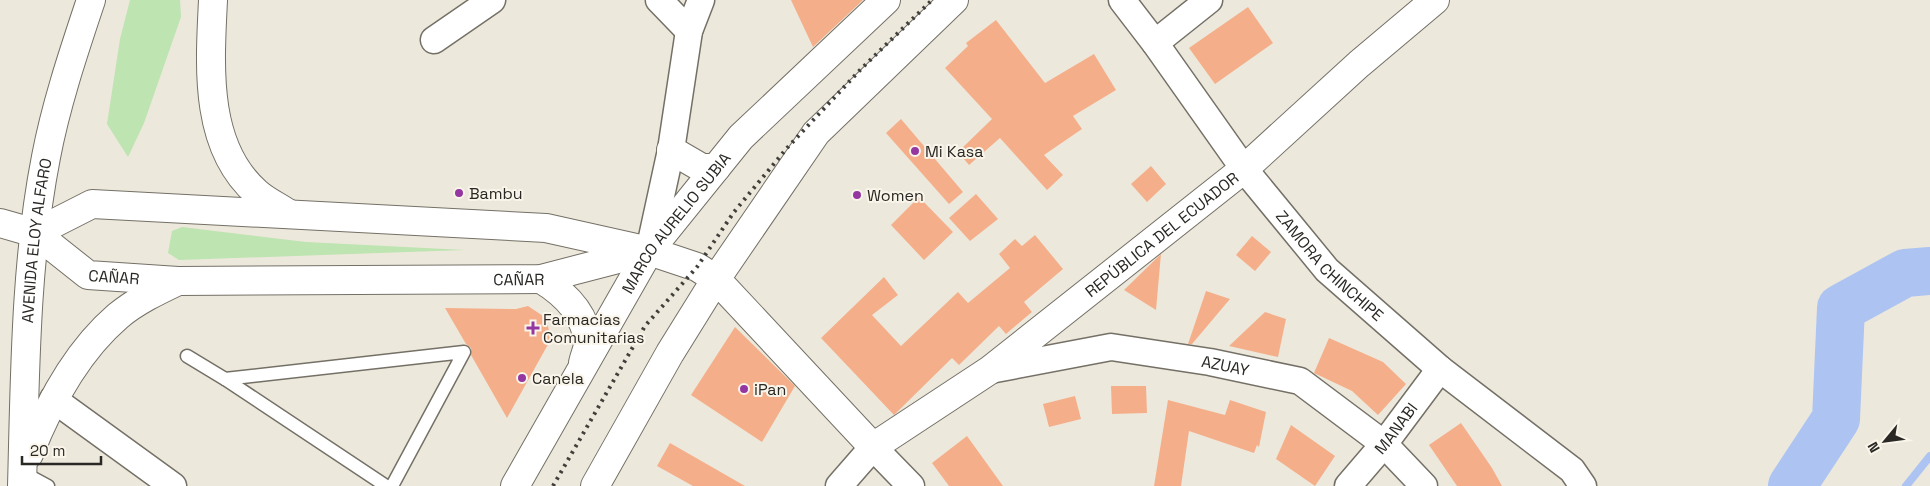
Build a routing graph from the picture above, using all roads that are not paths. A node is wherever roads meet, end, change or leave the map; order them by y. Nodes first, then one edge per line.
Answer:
1 (91, 0) edge
2 (213, 0) edge
3 (492, 0) edge
4 (659, 0) edge
5 (701, 0) edge
6 (886, 0) edge
7 (954, 0) edge
8 (1122, 0) edge
9 (1209, 0) edge
10 (1434, 0) edge
11 (689, 31) junction
12 (434, 40) dead end
13 (1155, 43) junction
14 (671, 150) junction
15 (716, 168) junction
16 (1244, 169) junction
17 (289, 214) junction
18 (0, 223) edge
19 (35, 233) junction
20 (649, 251) junction
21 (541, 278) junction
22 (716, 279) junction
23 (178, 281) junction
24 (187, 356) dead end
25 (581, 367) junction
26 (1440, 369) junction
27 (990, 370) junction
28 (225, 379) junction
29 (54, 399) junction
30 (1384, 444) junction
31 (873, 448) junction
32 (22, 479) edge
33 (48, 486) edge
34 (173, 486) edge
35 (386, 486) edge
36 (392, 486) edge
37 (515, 486) edge
38 (595, 486) edge
39 (839, 486) edge
40 (911, 486) edge
41 (1348, 486) edge
42 (1424, 486) edge
43 (1583, 486) edge

1 - 19 main road, AVENIDA ELOY ALFARO
2 - 17 main road
3 - 12 street
4 - 11 street
5 - 11 street
6 - 15 main road, MARCO AURELIO SUBIA
7 - 22 main road
8 - 13 street, ZAMORA CHINCHIPE
9 - 13 street
10 - 16 main road, REPÚBLICA DEL ECUADOR
11 - 14 street
13 - 16 street, ZAMORA CHINCHIPE
14 - 15 main road
14 - 20 street
15 - 20 main road, MARCO AURELIO SUBIA
16 - 26 street, ZAMORA CHINCHIPE
16 - 27 main road, REPÚBLICA DEL ECUADOR
17 - 19 main road
17 - 20 main road
18 - 19 main road
19 - 23 main road, CAÑAR
19 - 32 main road, AVENIDA ELOY ALFARO
20 - 21 main road, CAÑAR
20 - 22 main road
20 - 25 main road, MARCO AURELIO SUBIA
21 - 23 main road, CAÑAR
21 - 25 main road
22 - 31 main road
22 - 38 main road
23 - 29 main road
24 - 28 lane
25 - 37 main road, MARCO AURELIO SUBIA
26 - 30 street, MANABI
26 - 43 street, ZAMORA CHINCHIPE
27 - 30 street, AZUAY
27 - 31 main road, REPÚBLICA DEL ECUADOR
28 - 35 lane
28 - 36 lane
29 - 32 main road
29 - 34 street
30 - 41 street, MANABI
30 - 42 street, AZUAY
31 - 39 street
31 - 40 street
32 - 33 lane

